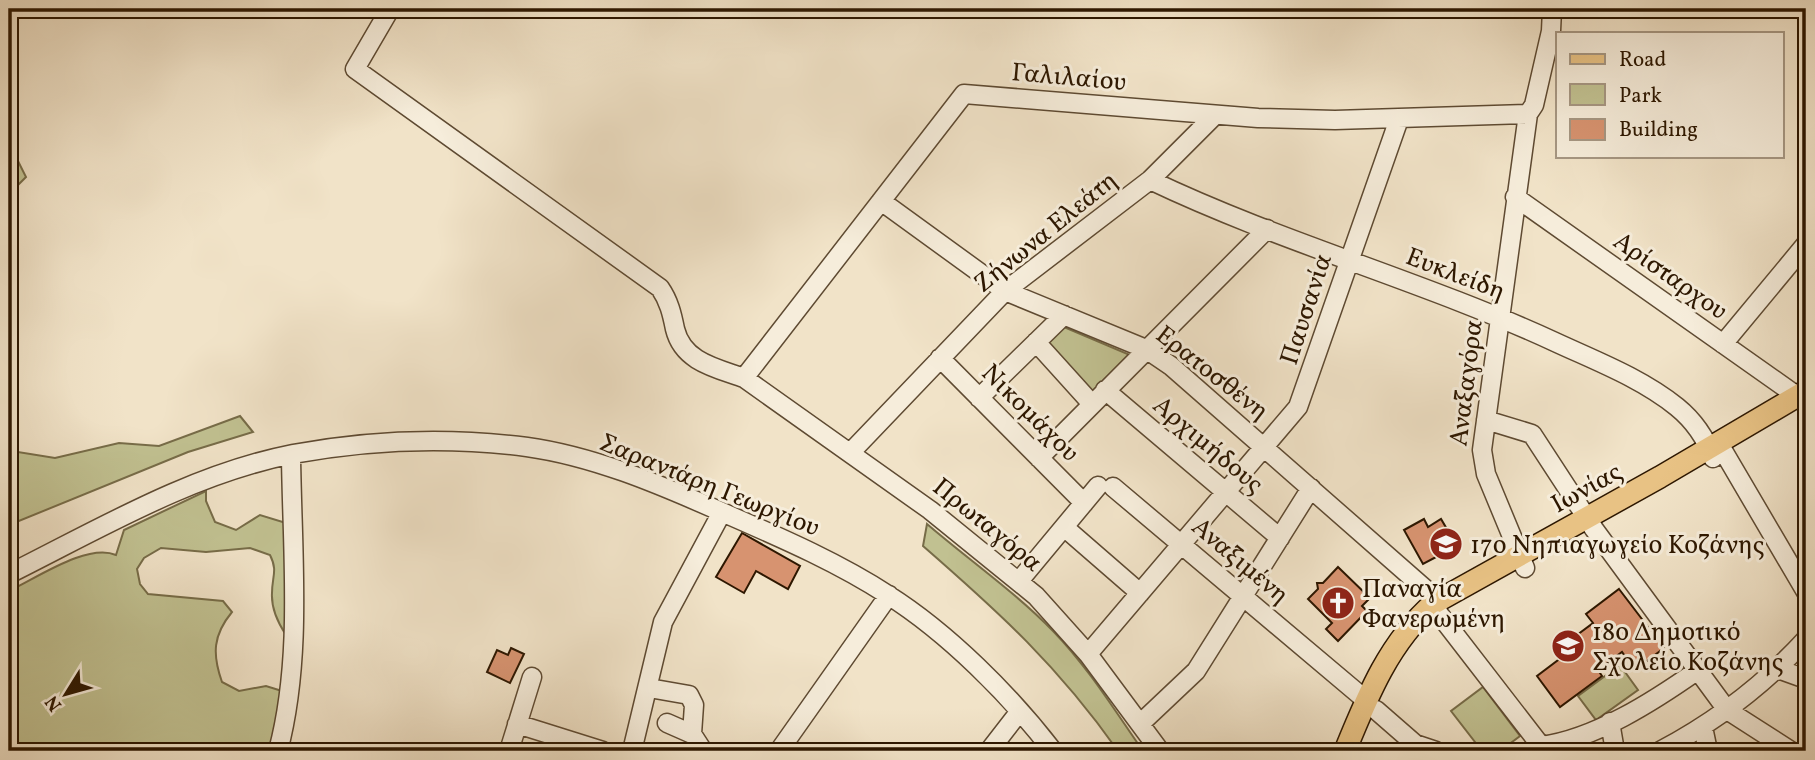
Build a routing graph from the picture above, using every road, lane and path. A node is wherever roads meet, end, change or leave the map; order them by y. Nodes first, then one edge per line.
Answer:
1 (390, 9) edge
2 (1552, 9) edge
3 (1528, 114) junction
4 (1215, 115) junction
5 (1399, 119) junction
6 (1150, 180) junction
7 (1515, 197) junction
8 (881, 201) junction
9 (1267, 229) junction
10 (1806, 244) edge
11 (1347, 260) junction
12 (1005, 291) junction
13 (1064, 315) junction
14 (1500, 316) junction
15 (1036, 342) junction
16 (1723, 344) junction
17 (1146, 349) junction
18 (940, 358) junction
19 (744, 378) junction
20 (1105, 390) junction
21 (979, 398) junction
22 (1804, 399) edge
23 (1092, 404) junction
24 (1486, 420) junction
25 (1264, 446) junction
26 (1716, 451) junction
27 (851, 452) junction
28 (291, 455) junction
29 (1039, 458) junction
30 (1311, 488) junction
31 (1225, 491) junction
32 (1084, 503) junction
33 (722, 512) junction
34 (1591, 524) junction
35 (1064, 527) junction
36 (1280, 538) junction
37 (1181, 544) junction
38 (1522, 562) junction
39 (9, 574) edge
40 (1019, 581) junction
41 (1806, 592) edge
42 (1140, 593) junction
43 (889, 595) junction
44 (1244, 597) junction
45 (1437, 608) junction
46 (1806, 639) edge
47 (1088, 654) junction
48 (1777, 668) junction
49 (1698, 670) junction
50 (532, 677) dead end
51 (1806, 679) edge
52 (649, 688) junction
53 (1371, 705) junction
54 (1727, 710) junction
55 (1020, 712) junction
56 (1610, 722) junction
57 (667, 723) dead end
58 (1141, 723) junction
59 (517, 724) junction
60 (1703, 727) junction
61 (692, 734) junction
62 (1414, 748) edge
63 (1541, 748) edge
64 (278, 751) edge
65 (509, 751) edge
66 (603, 751) edge
67 (632, 751) edge
68 (703, 751) edge
69 (779, 751) edge
70 (989, 751) edge
71 (1053, 751) edge
72 (1160, 751) edge
73 (1345, 751) edge
74 (1358, 751) edge
75 (1436, 751) edge
76 (1615, 751) edge
77 (1660, 751) edge
78 (1708, 751) edge
79 (1791, 751) edge

1 - 19 street, Πρωταγόρα
2 - 3 street, Αναξαγόρα
3 - 5 street, Γαλιλαίου
3 - 7 street, Αναξαγόρα
4 - 5 street, Γαλιλαίου
4 - 6 street, Ζήνωνα Ελεάτη
4 - 8 street, Γαλιλαίου
5 - 11 street, Παυσανία
6 - 9 street, Ευκλείδη
6 - 12 street, Ζήνωνα Ελεάτη
7 - 14 street, Αναξαγόρα
7 - 16 street, Αρίσταρχου
8 - 12 street, Ερατοσθένη
8 - 19 street, Γαλιλαίου
9 - 11 street, Ευκλείδη
9 - 17 street
10 - 16 street
11 - 14 street, Ευκλείδη
11 - 25 street, Παυσανία
12 - 13 street, Ερατοσθένη
12 - 18 street, Ζήνωνα Ελεάτη
13 - 15 street
13 - 17 street, Ερατοσθένη
14 - 24 street, Αναξαγόρα
14 - 26 street, Ευκλείδη
15 - 21 street
15 - 23 street
16 - 22 street, Αρίσταρχου
17 - 20 street
17 - 25 street, Ερατοσθένη
18 - 21 street, Νικομάχου
18 - 27 street, Ζήνωνα Ελεάτη
19 - 27 street, Πρωταγόρα
20 - 23 street
20 - 31 street, Αρχιμήδους
21 - 29 street, Νικομάχου
22 - 26 main road, Ιωνίας
23 - 29 street
24 - 34 street
24 - 38 street, Αναξαγόρα
25 - 30 street, Ερατοσθένη
25 - 31 street, Παυσανία
26 - 34 main road, Ιωνίας
26 - 41 street, Ευκλείδη
27 - 40 street, Πρωταγόρα
28 - 33 street, Σαραντάρη Γεωργίου
28 - 39 street, Σαραντάρη Γεωργίου
28 - 64 street
29 - 32 street, Νικομάχου
30 - 36 street
30 - 45 street, Ερατοσθένη
31 - 36 street, Αρχιμήδους
31 - 37 street, Παυσανία
32 - 35 street
32 - 37 street, Αναξιμένη
33 - 43 street, Σαραντάρη Γεωργίου
33 - 52 street
34 - 38 main road, Ιωνίας
34 - 49 street
35 - 40 street
35 - 42 street
36 - 44 street
37 - 42 street, Παυσανία
37 - 44 street, Αναξιμένη
38 - 45 main road, Ιωνίας
40 - 47 street, Πρωταγόρα
42 - 47 street, Παυσανία
43 - 55 street, Σαραντάρη Γεωργίου
43 - 69 street
44 - 53 street, Αναξιμένη
44 - 58 street
45 - 53 main road, Ιωνίας
45 - 63 street, Ερατοσθένη
46 - 48 street
47 - 58 street, Πρωταγόρα
48 - 51 street
48 - 54 street
49 - 54 street
49 - 56 street
50 - 59 street
52 - 61 street
52 - 67 street
53 - 62 street, Αναξιμένη
53 - 73 main road, Ιωνίας
53 - 74 main road, Ιωνίας
54 - 60 street
54 - 79 street
55 - 70 street
55 - 71 street, Σαραντάρη Γεωργίου
56 - 63 street
56 - 76 street
57 - 61 street
58 - 72 street, Πρωταγόρα
59 - 65 street
59 - 66 street
60 - 77 street
60 - 78 street
61 - 68 street
62 - 75 street

